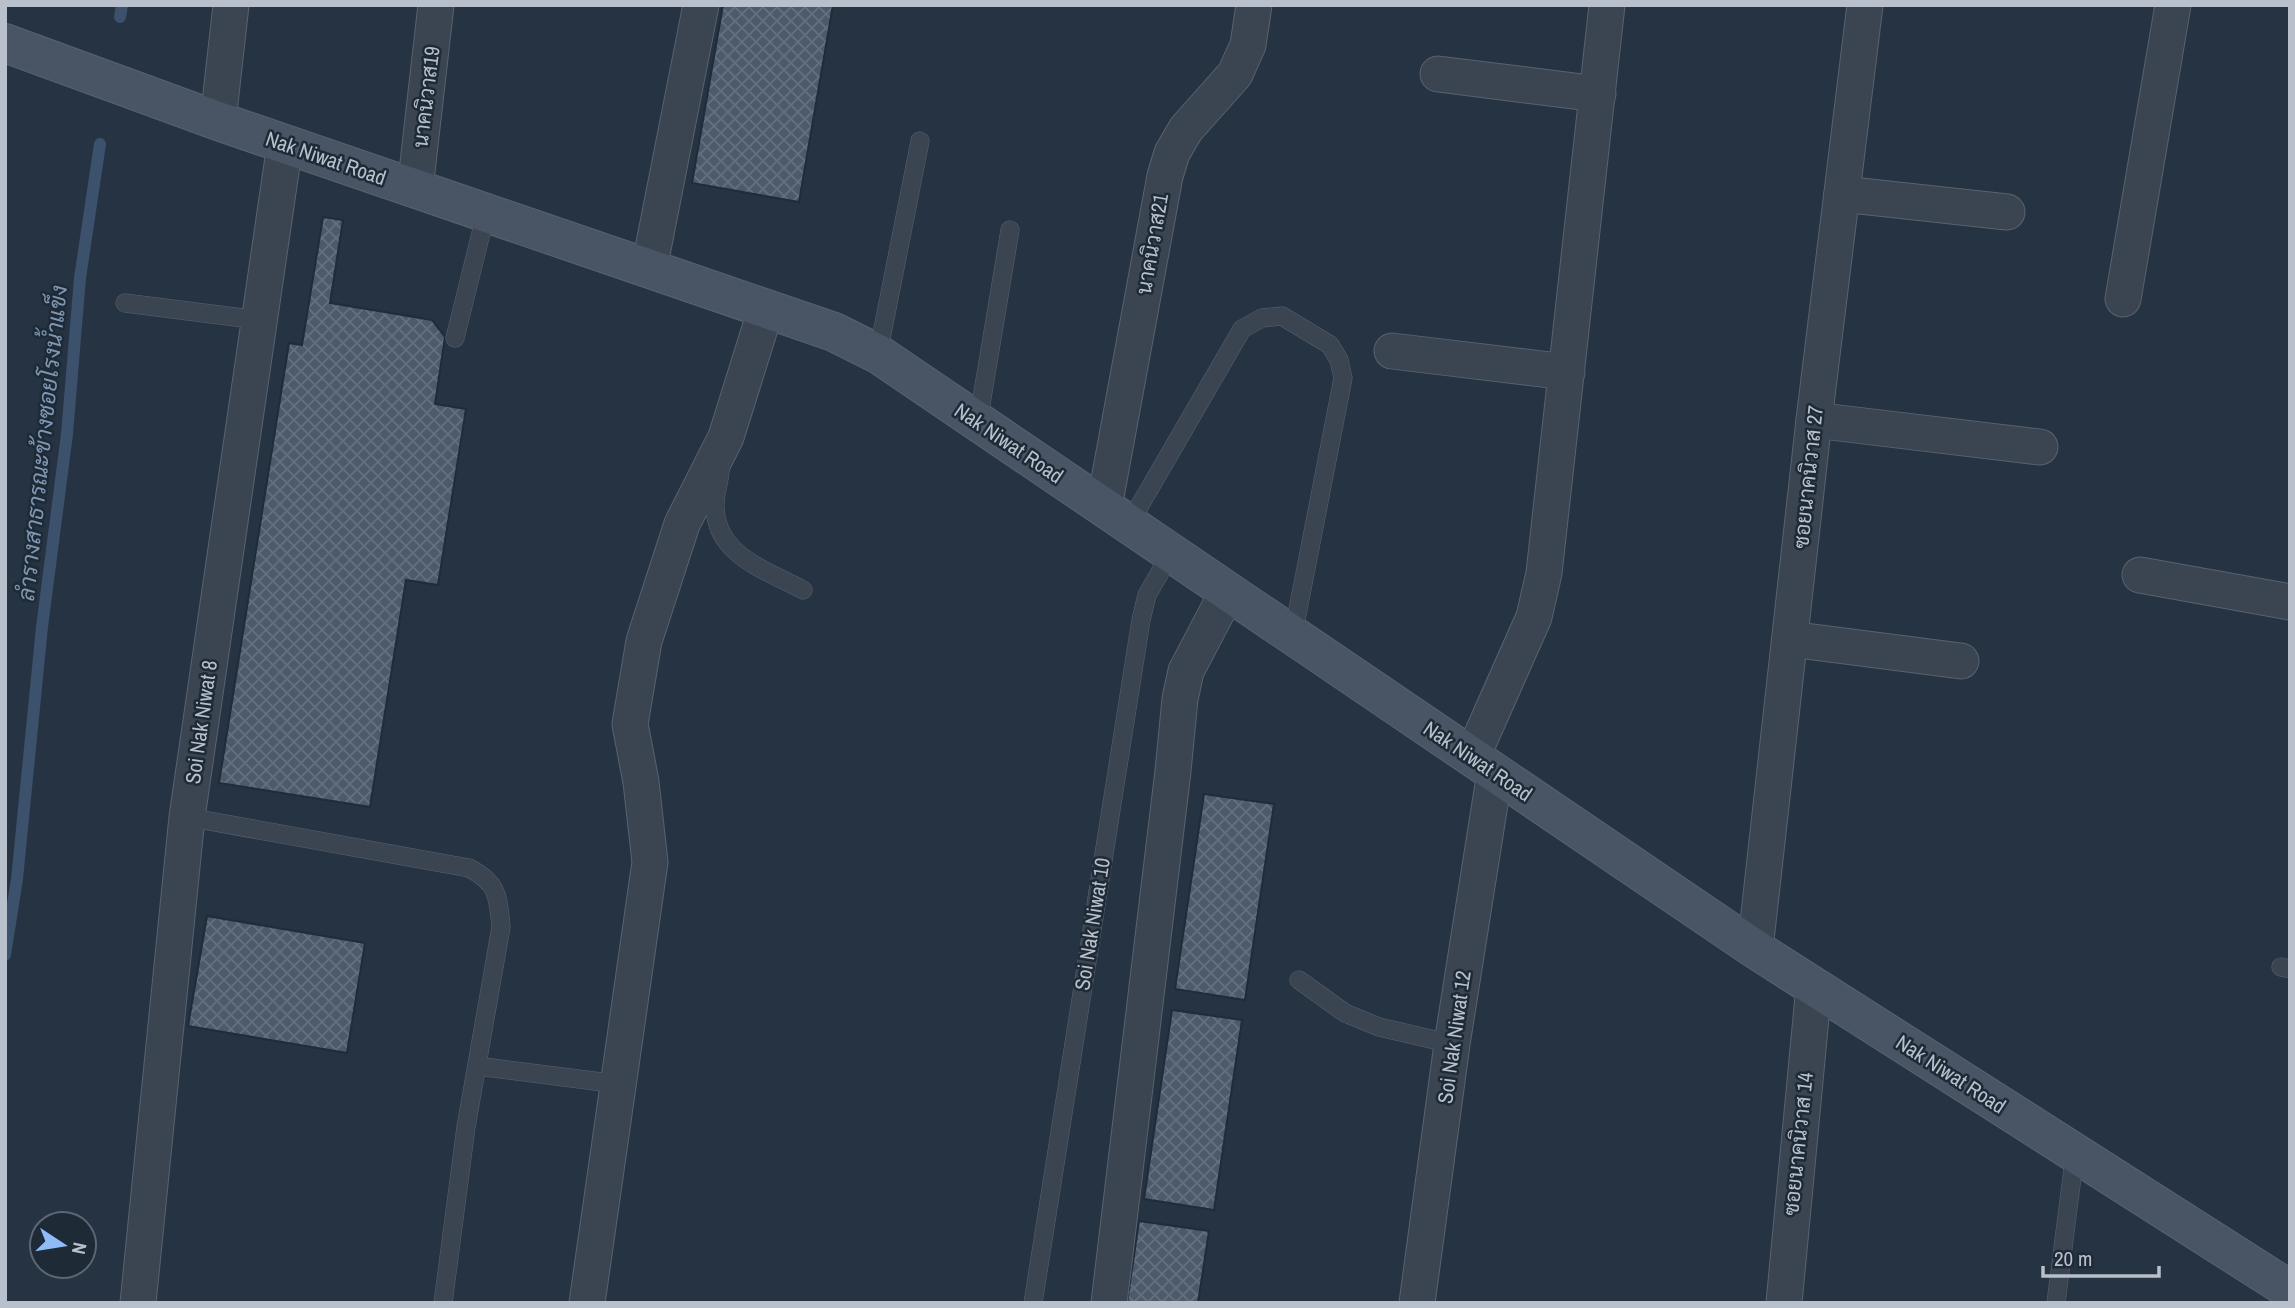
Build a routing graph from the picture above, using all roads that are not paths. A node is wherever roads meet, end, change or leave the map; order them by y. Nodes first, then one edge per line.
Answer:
1 (231, 5) edge
2 (436, 5) edge
3 (701, 5) edge
4 (1254, 5) edge
5 (1607, 5) edge
6 (1865, 5) edge
7 (2173, 5) edge
8 (5, 43) edge
9 (1437, 74) dead end
10 (1598, 94) junction
11 (218, 121) junction
12 (920, 141) dead end
13 (285, 144) junction
14 (415, 189) junction
15 (1842, 194) junction
16 (2007, 212) dead end
17 (486, 213) junction
18 (1010, 230) dead end
19 (649, 269) junction
20 (2123, 299) dead end
21 (125, 303) dead end
22 (766, 309) junction
23 (259, 320) junction
24 (455, 338) dead end
25 (1392, 351) dead end
26 (878, 354) junction
27 (1567, 372) junction
28 (1814, 420) junction
29 (978, 422) junction
30 (726, 437) junction
31 (2040, 447) dead end
32 (1116, 516) junction
33 (1171, 552) junction
34 (2140, 575) dead end
35 (803, 590) dead end
36 (1228, 592) junction
37 (2290, 602) edge
38 (1293, 635) junction
39 (1790, 639) junction
40 (1961, 661) dead end
41 (1483, 764) junction
42 (187, 817) junction
43 (1755, 949) junction
44 (1299, 980) dead end
45 (1814, 986) junction
46 (1451, 1044) junction
47 (477, 1066) junction
48 (618, 1084) junction
49 (2075, 1153) junction
50 (2290, 1290) edge
51 (138, 1303) edge
52 (443, 1303) edge
53 (587, 1303) edge
54 (1033, 1303) edge
55 (1109, 1303) edge
56 (1418, 1303) edge
57 (1784, 1303) edge
58 (2056, 1303) edge

1 - 11 street
2 - 14 street, นาคนิวาส19
3 - 19 street
4 - 32 street, นาคนิวาส21
5 - 10 street, Soi Nak Niwat 12
6 - 15 street, ซอยนาคนิวาส 27
7 - 20 street
8 - 11 main road, Nak Niwat Road
9 - 10 street
10 - 27 street, Soi Nak Niwat 12
11 - 13 main road, Nak Niwat Road
12 - 26 lane
13 - 14 main road, Nak Niwat Road
13 - 23 street, Soi Nak Niwat 8
14 - 17 main road, Nak Niwat Road
15 - 16 street
15 - 28 street, ซอยนาคนิวาส 27
17 - 19 main road, Nak Niwat Road
17 - 24 lane
18 - 29 lane
19 - 22 main road, Nak Niwat Road
21 - 23 lane
22 - 26 main road, Nak Niwat Road
22 - 30 street
23 - 42 street, Soi Nak Niwat 8
25 - 27 street
26 - 29 main road, Nak Niwat Road
27 - 41 street, Soi Nak Niwat 12
28 - 31 street
28 - 39 street, ซอยนาคนิวาส 27
29 - 32 main road, Nak Niwat Road
30 - 35 lane
30 - 48 street
32 - 33 main road, Nak Niwat Road
32 - 38 lane
33 - 36 main road, Nak Niwat Road
33 - 54 lane, Soi Nak Niwat 10
34 - 37 street
36 - 38 main road, Nak Niwat Road
36 - 55 street
38 - 41 main road, Nak Niwat Road
39 - 40 street
39 - 43 street, ซอยนาคนิวาส 27
41 - 43 main road, Nak Niwat Road
41 - 46 street, Soi Nak Niwat 12
42 - 47 lane
42 - 51 street, Soi Nak Niwat 8
43 - 45 main road, Nak Niwat Road
44 - 46 lane
45 - 49 main road, Nak Niwat Road
45 - 57 street, ซอยนาคนิวาส 14
46 - 56 street, Soi Nak Niwat 12
47 - 48 lane
47 - 52 lane
48 - 53 street
49 - 50 main road, Nak Niwat Road
49 - 58 lane

